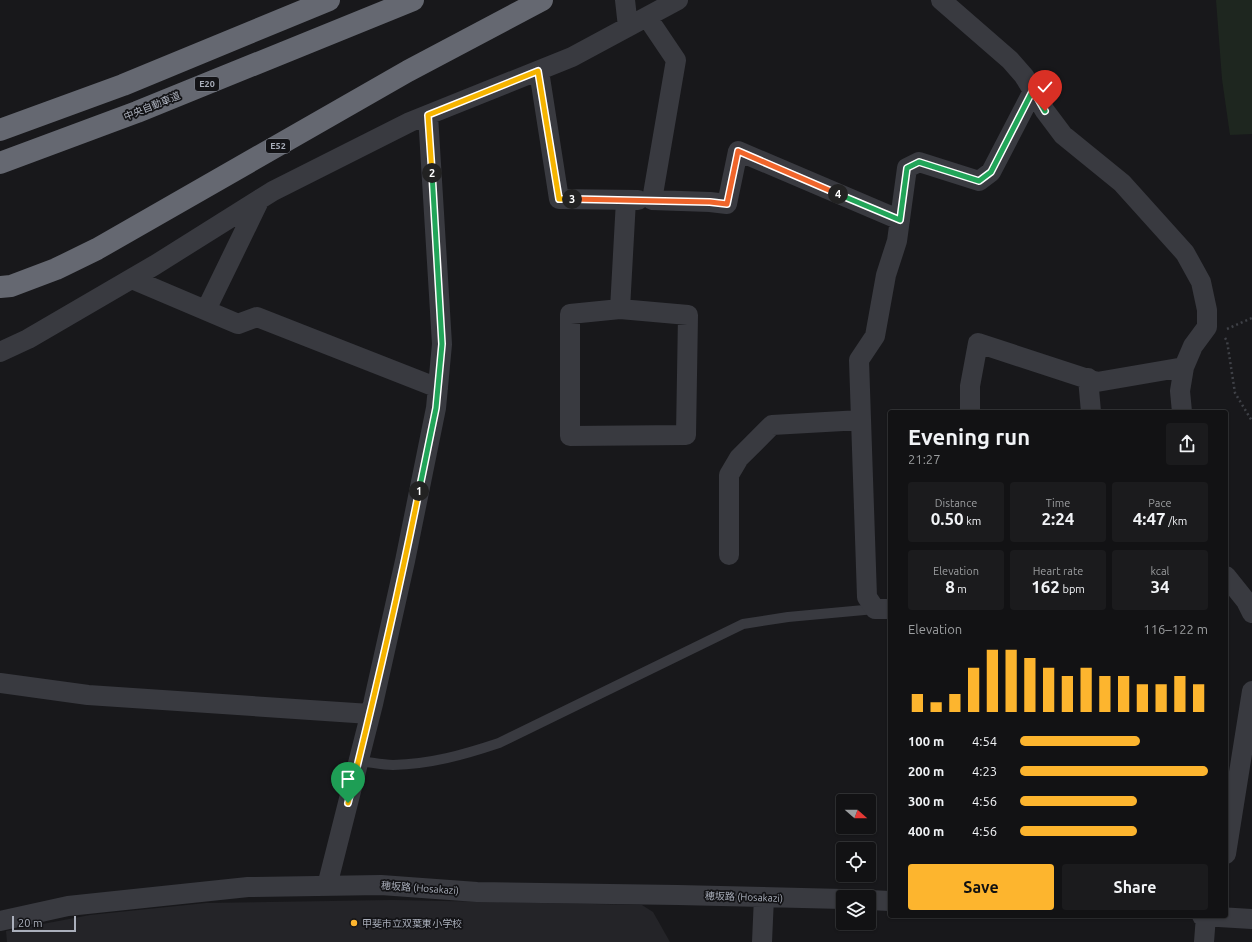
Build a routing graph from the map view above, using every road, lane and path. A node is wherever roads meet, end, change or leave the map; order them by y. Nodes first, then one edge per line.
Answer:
1 (329, 0) edge
2 (413, 0) edge
3 (542, 0) edge
4 (678, 0) edge
5 (941, 0) edge
6 (626, 12) edge
7 (647, 16) junction
8 (538, 71) junction
9 (1033, 90) junction
10 (428, 115) junction
11 (0, 130) edge
12 (0, 163) edge
13 (260, 199) junction
14 (626, 200) junction
15 (652, 200) junction
16 (900, 220) junction
17 (132, 279) junction
18 (6, 287) edge
19 (620, 309) junction
20 (206, 310) junction
21 (1208, 310) junction
22 (1252, 318) edge
23 (1221, 332) junction
24 (0, 352) edge
25 (1184, 367) junction
26 (1088, 378) junction
27 (438, 388) junction
28 (970, 410) edge
29 (1091, 410) edge
30 (1182, 410) edge
31 (861, 420) junction
32 (1252, 421) edge
33 (730, 555) dead end
34 (1228, 579) edge
35 (883, 609) edge
36 (1252, 613) edge
37 (0, 683) edge
38 (1252, 691) edge
39 (370, 714) junction
40 (359, 761) junction
41 (1228, 841) edge
42 (327, 886) junction
43 (764, 897) junction
44 (836, 899) edge
45 (876, 900) edge
46 (888, 900) edge
47 (1228, 917) edge
48 (1206, 918) edge
49 (1252, 919) edge
50 (0, 921) edge
51 (762, 942) edge
52 (1204, 942) edge

1 - 11 highway
2 - 12 highway, 中央自動車道 / E20
3 - 18 highway, E52
4 - 7 street
5 - 9 street
6 - 7 street
6 - 8 street
7 - 15 street
8 - 10 street
8 - 14 street
9 - 16 street
9 - 21 street
10 - 13 street
10 - 27 street
13 - 17 street
13 - 20 street
14 - 15 street
14 - 19 street
15 - 16 street
16 - 31 street
17 - 20 street
17 - 24 street
19 - 19 street
20 - 27 street
21 - 23 path
21 - 25 street
22 - 23 path
23 - 32 path
25 - 26 street
25 - 30 street
26 - 28 street
26 - 29 street
27 - 39 street
31 - 33 street
31 - 35 street
34 - 36 street
35 - 40 lane
37 - 39 street
38 - 41 street
39 - 40 street
40 - 42 street
42 - 43 street, 穂坂路 (Hosakazi)
42 - 50 street, 穂坂路 (Hosakazi)
43 - 44 street, 穂坂路 (Hosakazi)
43 - 51 street
45 - 46 street
47 - 49 street
48 - 52 street

